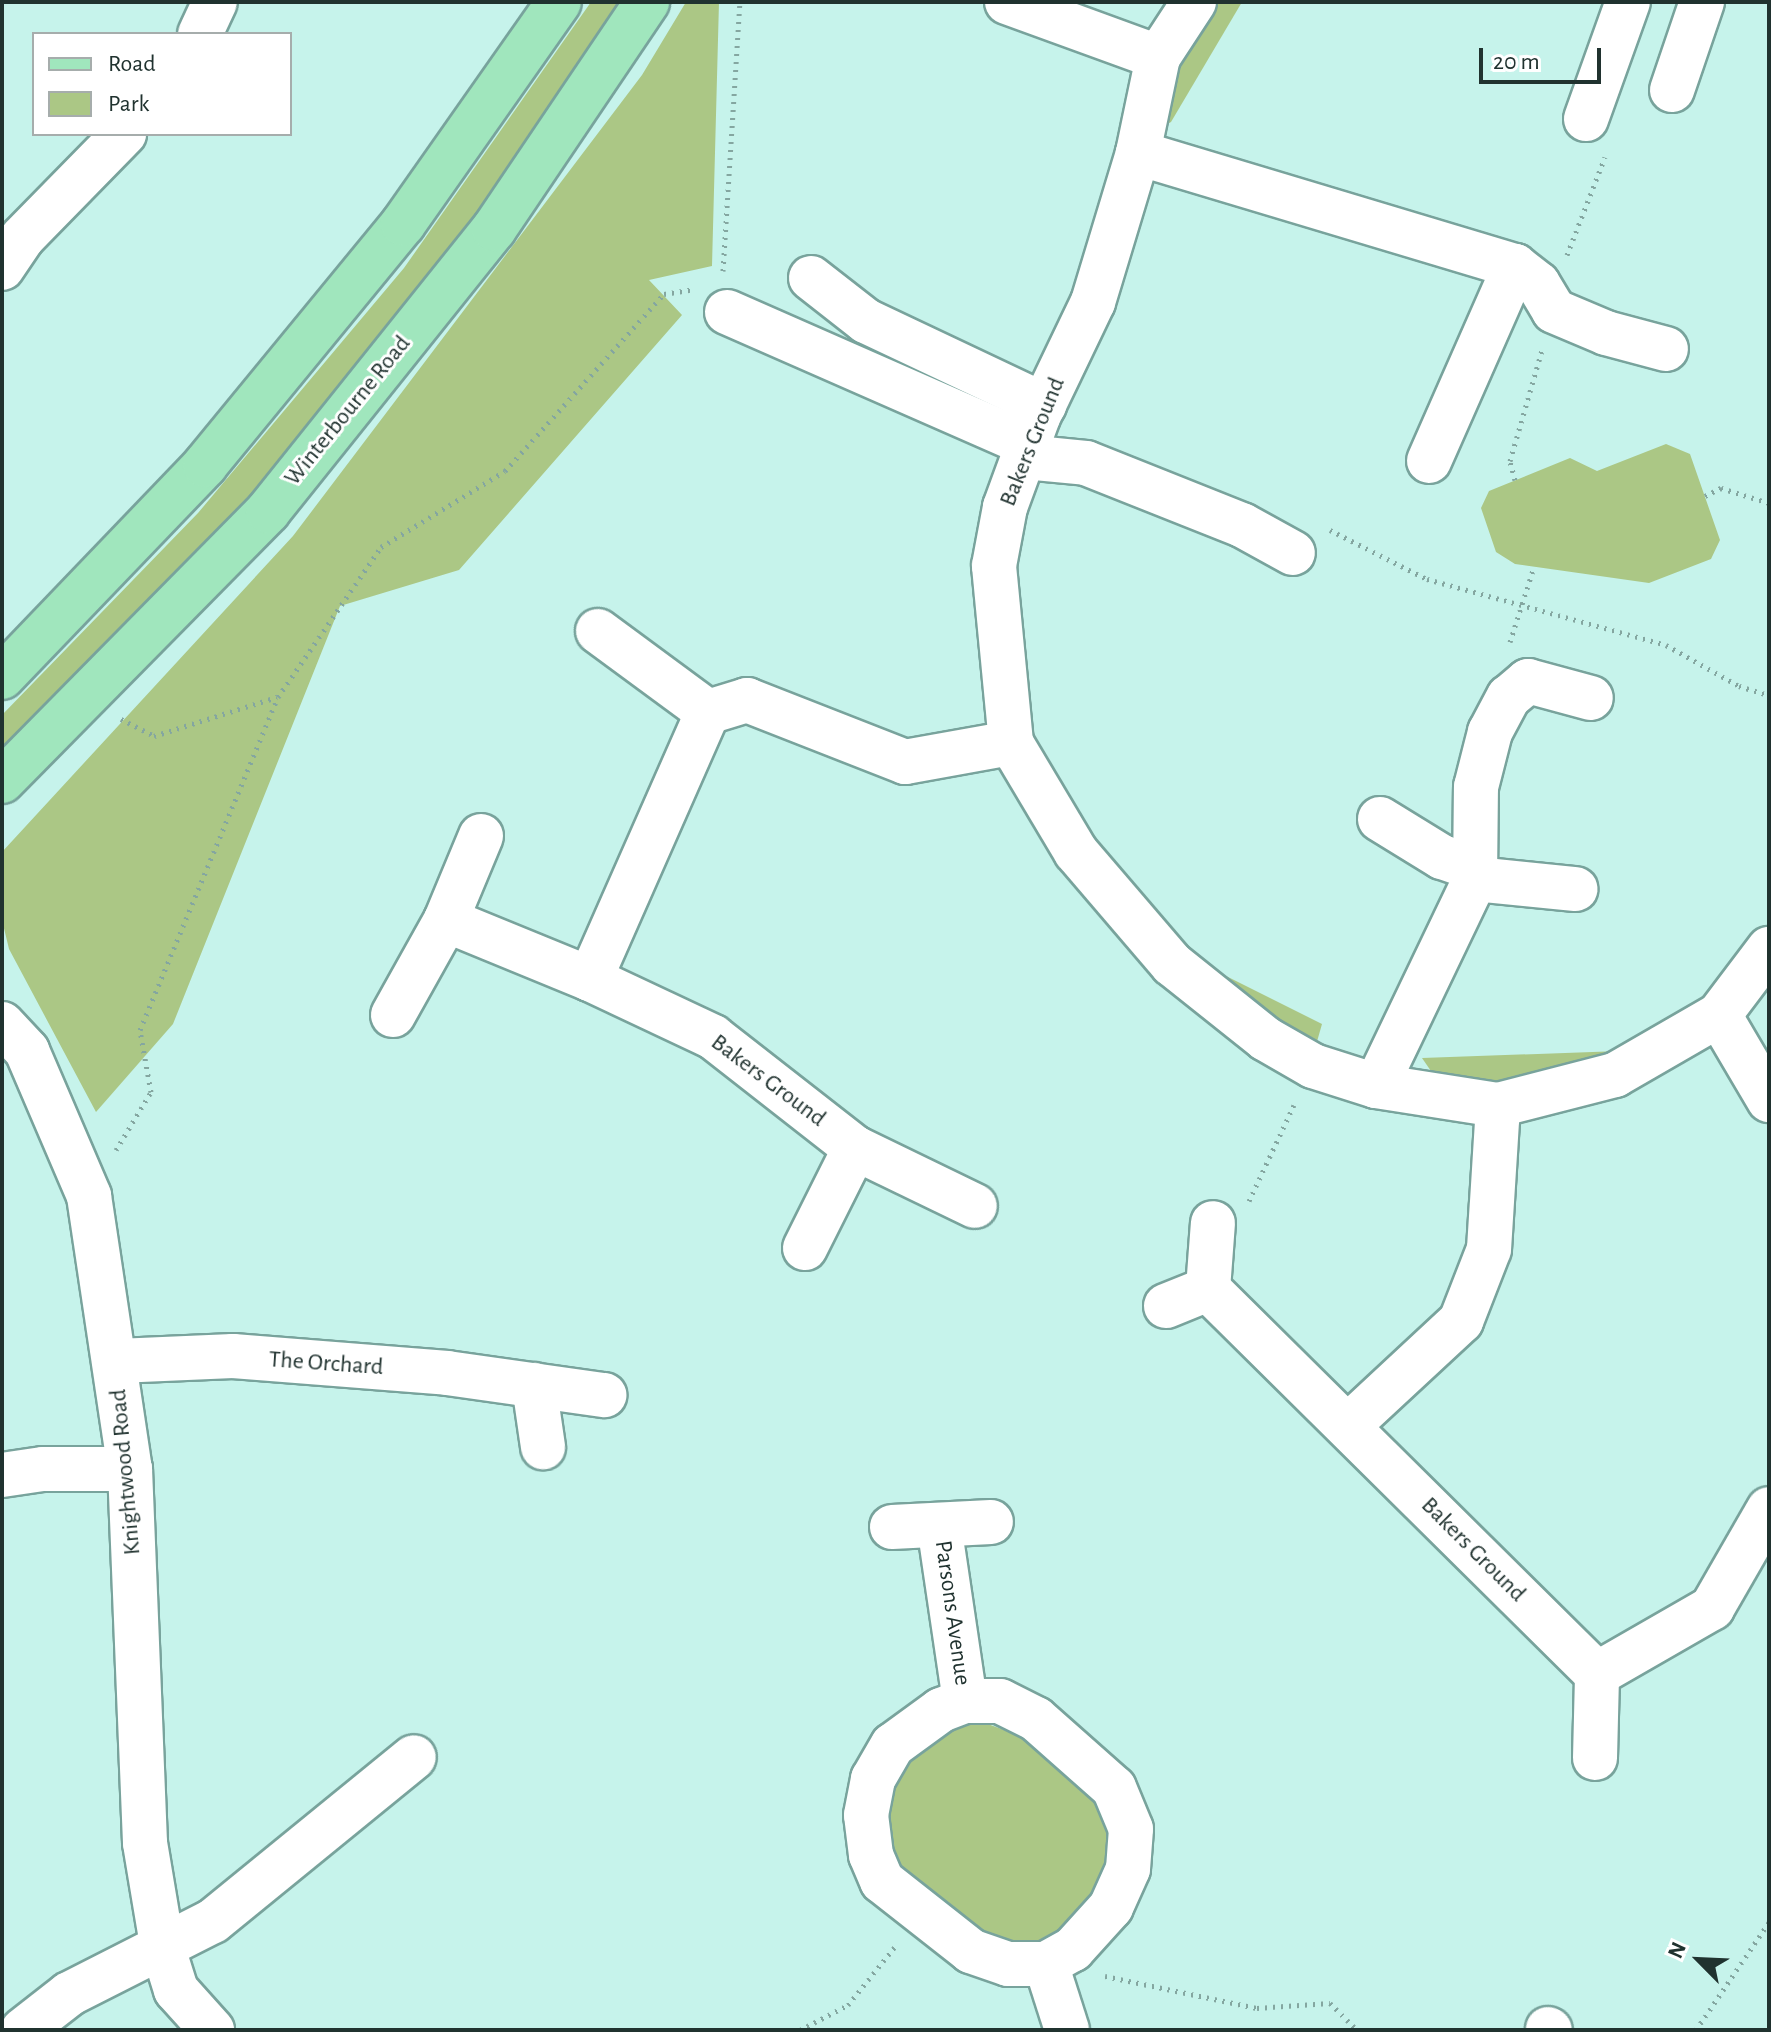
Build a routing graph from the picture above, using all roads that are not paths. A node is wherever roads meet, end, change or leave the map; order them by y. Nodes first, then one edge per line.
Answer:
1 (215, 2) edge
2 (559, 2) edge
3 (647, 2) edge
4 (1007, 2) edge
5 (1194, 2) edge
6 (1628, 2) edge
7 (1702, 2) edge
8 (201, 32) edge
9 (1158, 57) junction
10 (1672, 90) dead end
11 (1586, 119) dead end
12 (122, 136) edge
13 (1138, 153) junction
14 (1515, 266) junction
15 (2, 268) edge
16 (811, 278) dead end
17 (719, 294) road end
18 (1666, 349) dead end
19 (1033, 436) junction
20 (1429, 461) dead end
21 (1293, 553) dead end
22 (598, 631) dead end
23 (2, 677) edge
24 (1591, 698) dead end
25 (708, 712) junction
26 (1011, 743) junction
27 (2, 781) edge
28 (1380, 819) dead end
29 (481, 836) dead end
30 (1473, 859) junction
31 (1576, 889) dead end
32 (446, 920) junction
33 (1769, 949) edge
34 (590, 979) junction
35 (393, 1015) dead end
36 (1719, 1015) junction
37 (2, 1024) edge
38 (1376, 1086) junction
39 (1769, 1100) edge
40 (1498, 1105) junction
41 (855, 1148) junction
42 (975, 1206) dead end
43 (1230, 1214) road end
44 (805, 1248) dead end
45 (1208, 1289) junction
46 (1166, 1306) dead end
47 (117, 1361) junction
48 (534, 1385) junction
49 (604, 1395) dead end
50 (1349, 1425) junction
51 (543, 1447) dead end
52 (130, 1469) junction
53 (2, 1475) edge
54 (1769, 1509) edge
55 (991, 1522) dead end
56 (939, 1525) junction
57 (892, 1527) dead end
58 (1597, 1674) junction
59 (965, 1701) junction
60 (414, 1757) dead end
61 (1595, 1758) dead end
62 (162, 1945) junction
63 (1046, 1964) junction
64 (23, 2030) edge
65 (212, 2030) edge
66 (1067, 2030) edge

1 - 8 street
2 - 23 main road
3 - 27 main road, Winterbourne Road
4 - 9 street
5 - 9 street, Bakers Ground
6 - 11 street
7 - 10 street
9 - 13 street, Bakers Ground
12 - 15 street
13 - 14 street
13 - 19 street, Bakers Ground
14 - 18 street
14 - 20 street
16 - 19 street
17 - 19 street
19 - 21 street
19 - 26 street, Bakers Ground
22 - 25 street
24 - 30 street
25 - 26 street
25 - 34 street
26 - 38 street, Bakers Ground
28 - 30 street
29 - 32 street
30 - 31 street
30 - 38 street
32 - 34 street, Bakers Ground
32 - 35 street
33 - 36 street, Bakers Ground
34 - 41 street, Bakers Ground
36 - 39 street
36 - 40 street, Bakers Ground
37 - 47 street, Knightwood Road
38 - 40 street, Bakers Ground
40 - 50 street
41 - 42 street, Bakers Ground
41 - 44 street
43 - 45 street
45 - 46 street
45 - 50 street, Bakers Ground
47 - 48 street, The Orchard
47 - 52 street, Knightwood Road
48 - 49 street, The Orchard
48 - 51 street
50 - 58 street, Bakers Ground
52 - 53 street
52 - 62 street, Knightwood Road
54 - 58 street
55 - 56 street, Parsons Avenue
56 - 57 street, Parsons Avenue
56 - 59 street, Parsons Avenue
58 - 61 street
59 - 63 street, Parsons Avenue
59 - 63 street, Parsons Avenue
60 - 62 street
62 - 64 street
62 - 65 street, Knightwood Road
63 - 66 street

